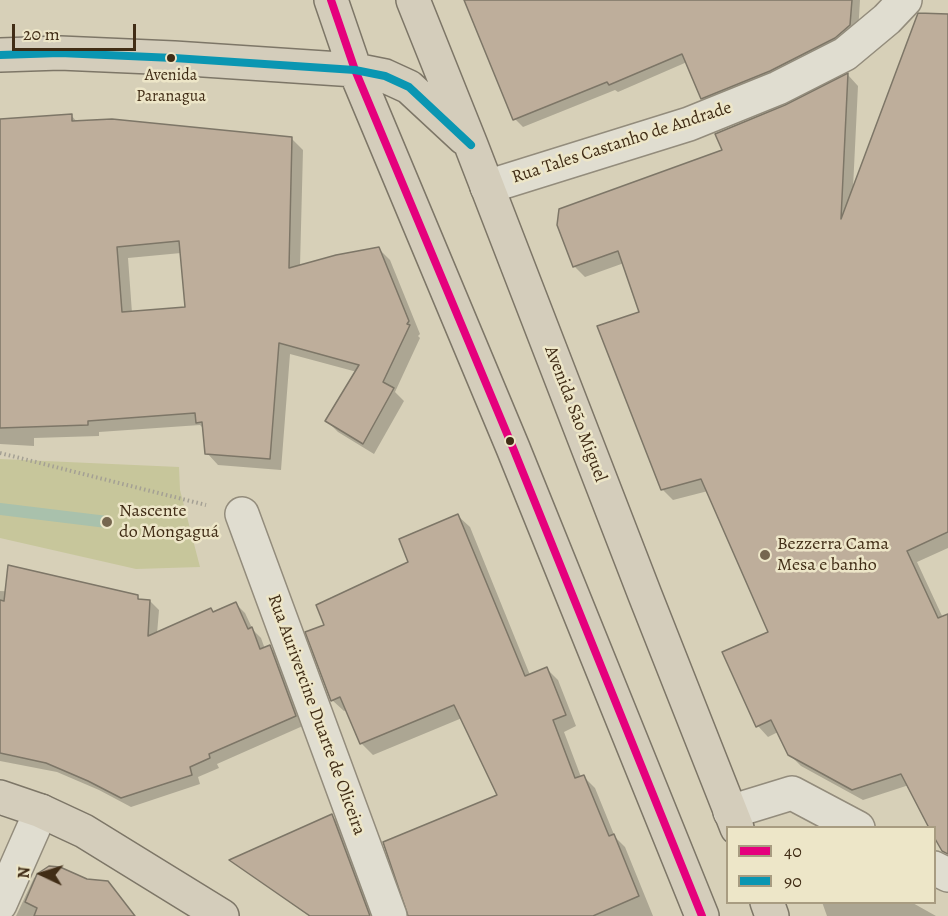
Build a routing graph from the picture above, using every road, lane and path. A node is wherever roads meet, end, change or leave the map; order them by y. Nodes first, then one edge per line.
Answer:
1 (331, 0) edge
2 (413, 0) edge
3 (905, 0) edge
4 (0, 55) edge
5 (355, 70) junction
6 (471, 145) junction
7 (487, 187) junction
8 (0, 453) edge
9 (242, 514) joint
10 (0, 797) edge
11 (41, 811) junction
12 (734, 820) edge
13 (854, 826) edge
14 (0, 904) edge
15 (222, 916) edge
16 (390, 916) edge
17 (702, 916) edge

1 - 5 main road
2 - 6 main road, Avenida São Miguel
3 - 7 street, Rua Tales Castanho de Andrade
4 - 5 main road
5 - 6 main road
5 - 17 main road
6 - 7 main road, Avenida São Miguel
7 - 12 main road, Avenida São Miguel
8 - 9 path
9 - 16 street, Rua Aurivercine Duarte de Oliceira
10 - 11 main road
11 - 14 street
11 - 15 main road
12 - 13 street

